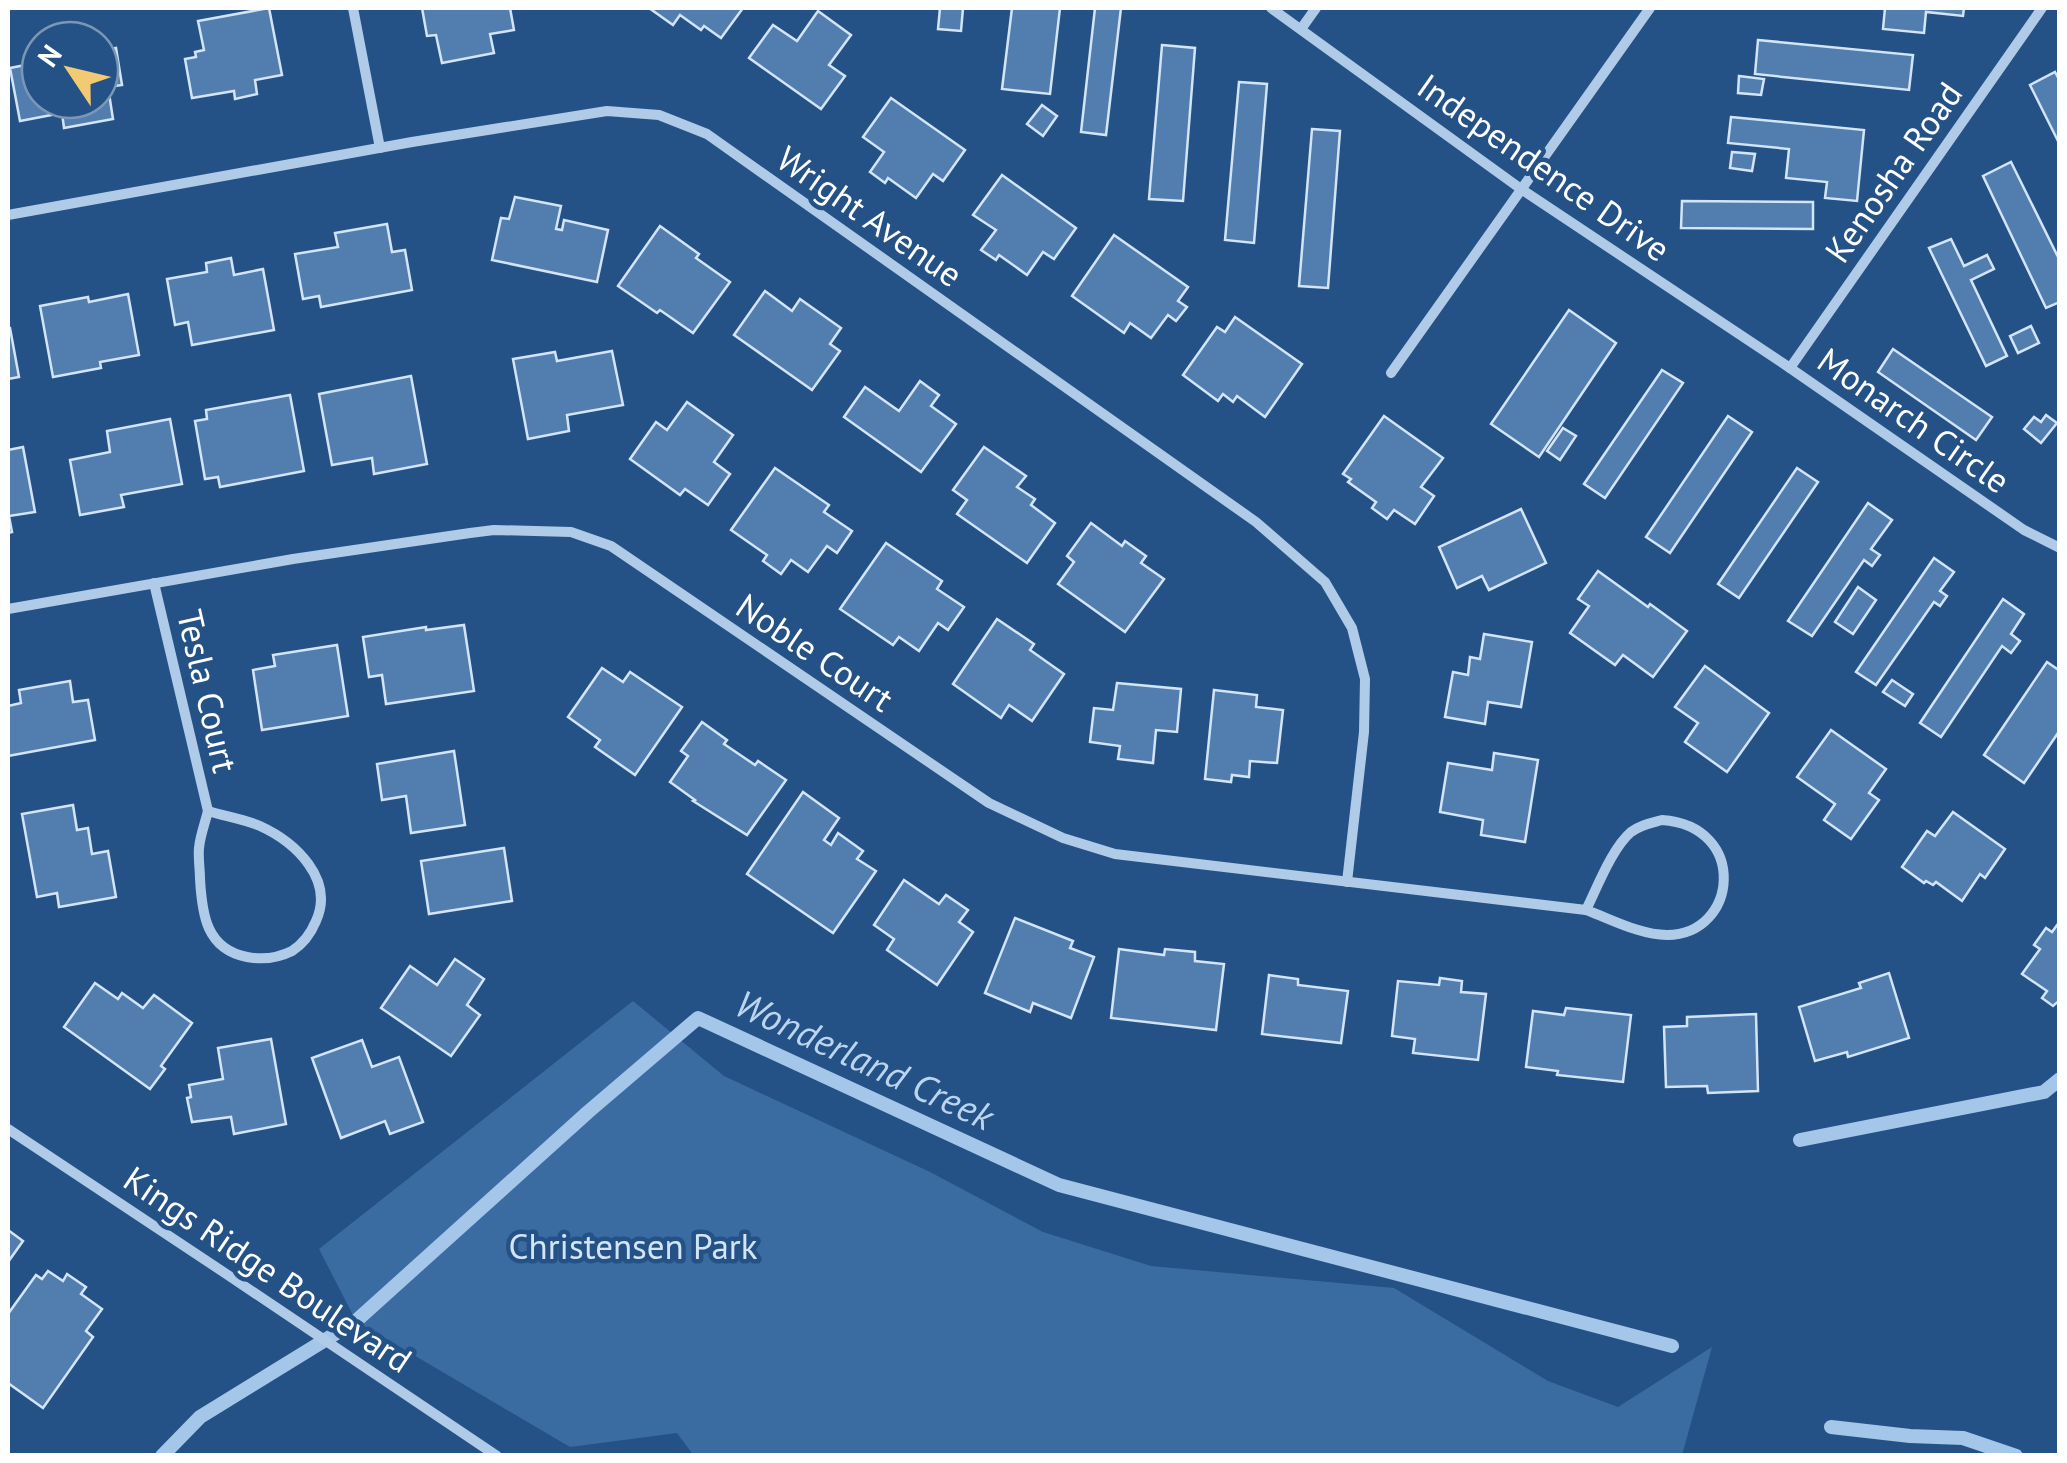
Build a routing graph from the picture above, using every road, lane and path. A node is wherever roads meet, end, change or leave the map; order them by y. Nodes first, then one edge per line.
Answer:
1 (353, 8) edge
2 (1270, 8) edge
3 (1316, 8) edge
4 (1650, 8) edge
5 (2042, 8) edge
6 (1302, 29) junction
7 (380, 148) junction
8 (1521, 189) junction
9 (8, 216) edge
10 (1790, 368) junction
11 (1391, 373) dead end
12 (2060, 548) edge
13 (154, 583) junction
14 (8, 609) edge
15 (208, 810) junction
16 (1347, 882) junction
17 (1586, 910) junction
18 (8, 1129) edge
19 (497, 1456) edge

1 - 7 street
2 - 6 street, Independence Drive
3 - 6 street
4 - 8 street
5 - 10 street, Kenosha Road
6 - 8 street, Independence Drive
7 - 9 street, Wright Avenue
7 - 16 street, Wright Avenue
8 - 10 street, Independence Drive
8 - 11 street
10 - 12 street, Monarch Circle
13 - 14 street, Noble Court
13 - 15 street, Tesla Court
13 - 16 street, Noble Court
15 - 15 street, Tesla Court
16 - 17 street, Noble Court
17 - 17 street, Noble Court
18 - 19 street, Kings Ridge Boulevard

